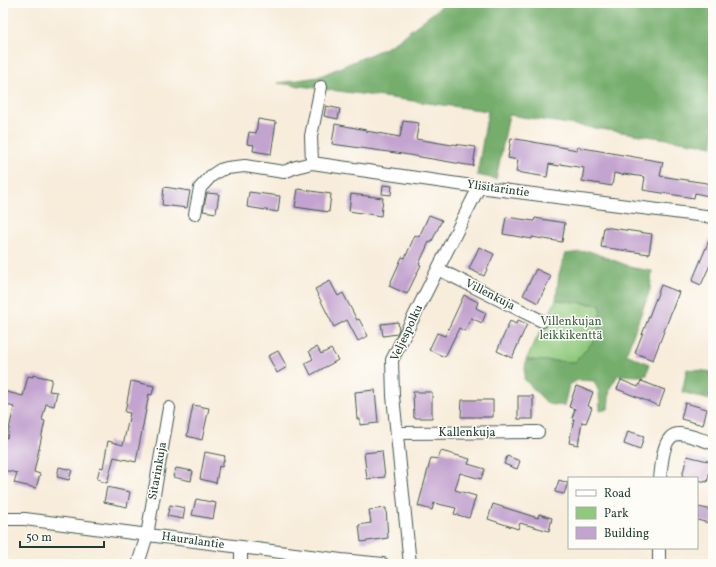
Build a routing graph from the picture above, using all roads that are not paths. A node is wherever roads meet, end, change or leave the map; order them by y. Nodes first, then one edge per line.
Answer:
1 (321, 87) dead end
2 (312, 163) junction
3 (479, 187) junction
4 (195, 214) dead end
5 (713, 217) edge
6 (438, 269) junction
7 (542, 321) dead end
8 (169, 408) dead end
9 (538, 432) dead end
10 (397, 433) junction
11 (713, 443) edge
12 (660, 477) edge
13 (3, 519) edge
14 (147, 535) junction
15 (241, 547) junction
16 (659, 549) edge
17 (138, 564) edge
18 (240, 564) edge
19 (383, 564) edge
20 (410, 564) edge
21 (659, 564) edge

1 - 2 street
2 - 3 street, Ylisitarintie
2 - 4 street, Ylisitarintie
3 - 5 street, Ylisitarintie
3 - 6 street, Veljespolku
6 - 7 street, Villenkuja
6 - 10 street, Veljespolku
8 - 14 street, Sitarinkuja
9 - 10 street, Kallenkuja
10 - 20 street, Veljespolku
11 - 12 street
13 - 14 street, Hauralantie
14 - 15 street, Hauralantie
14 - 17 street, Sitarinkuja
15 - 18 street
15 - 19 street, Hauralantie
16 - 21 street

